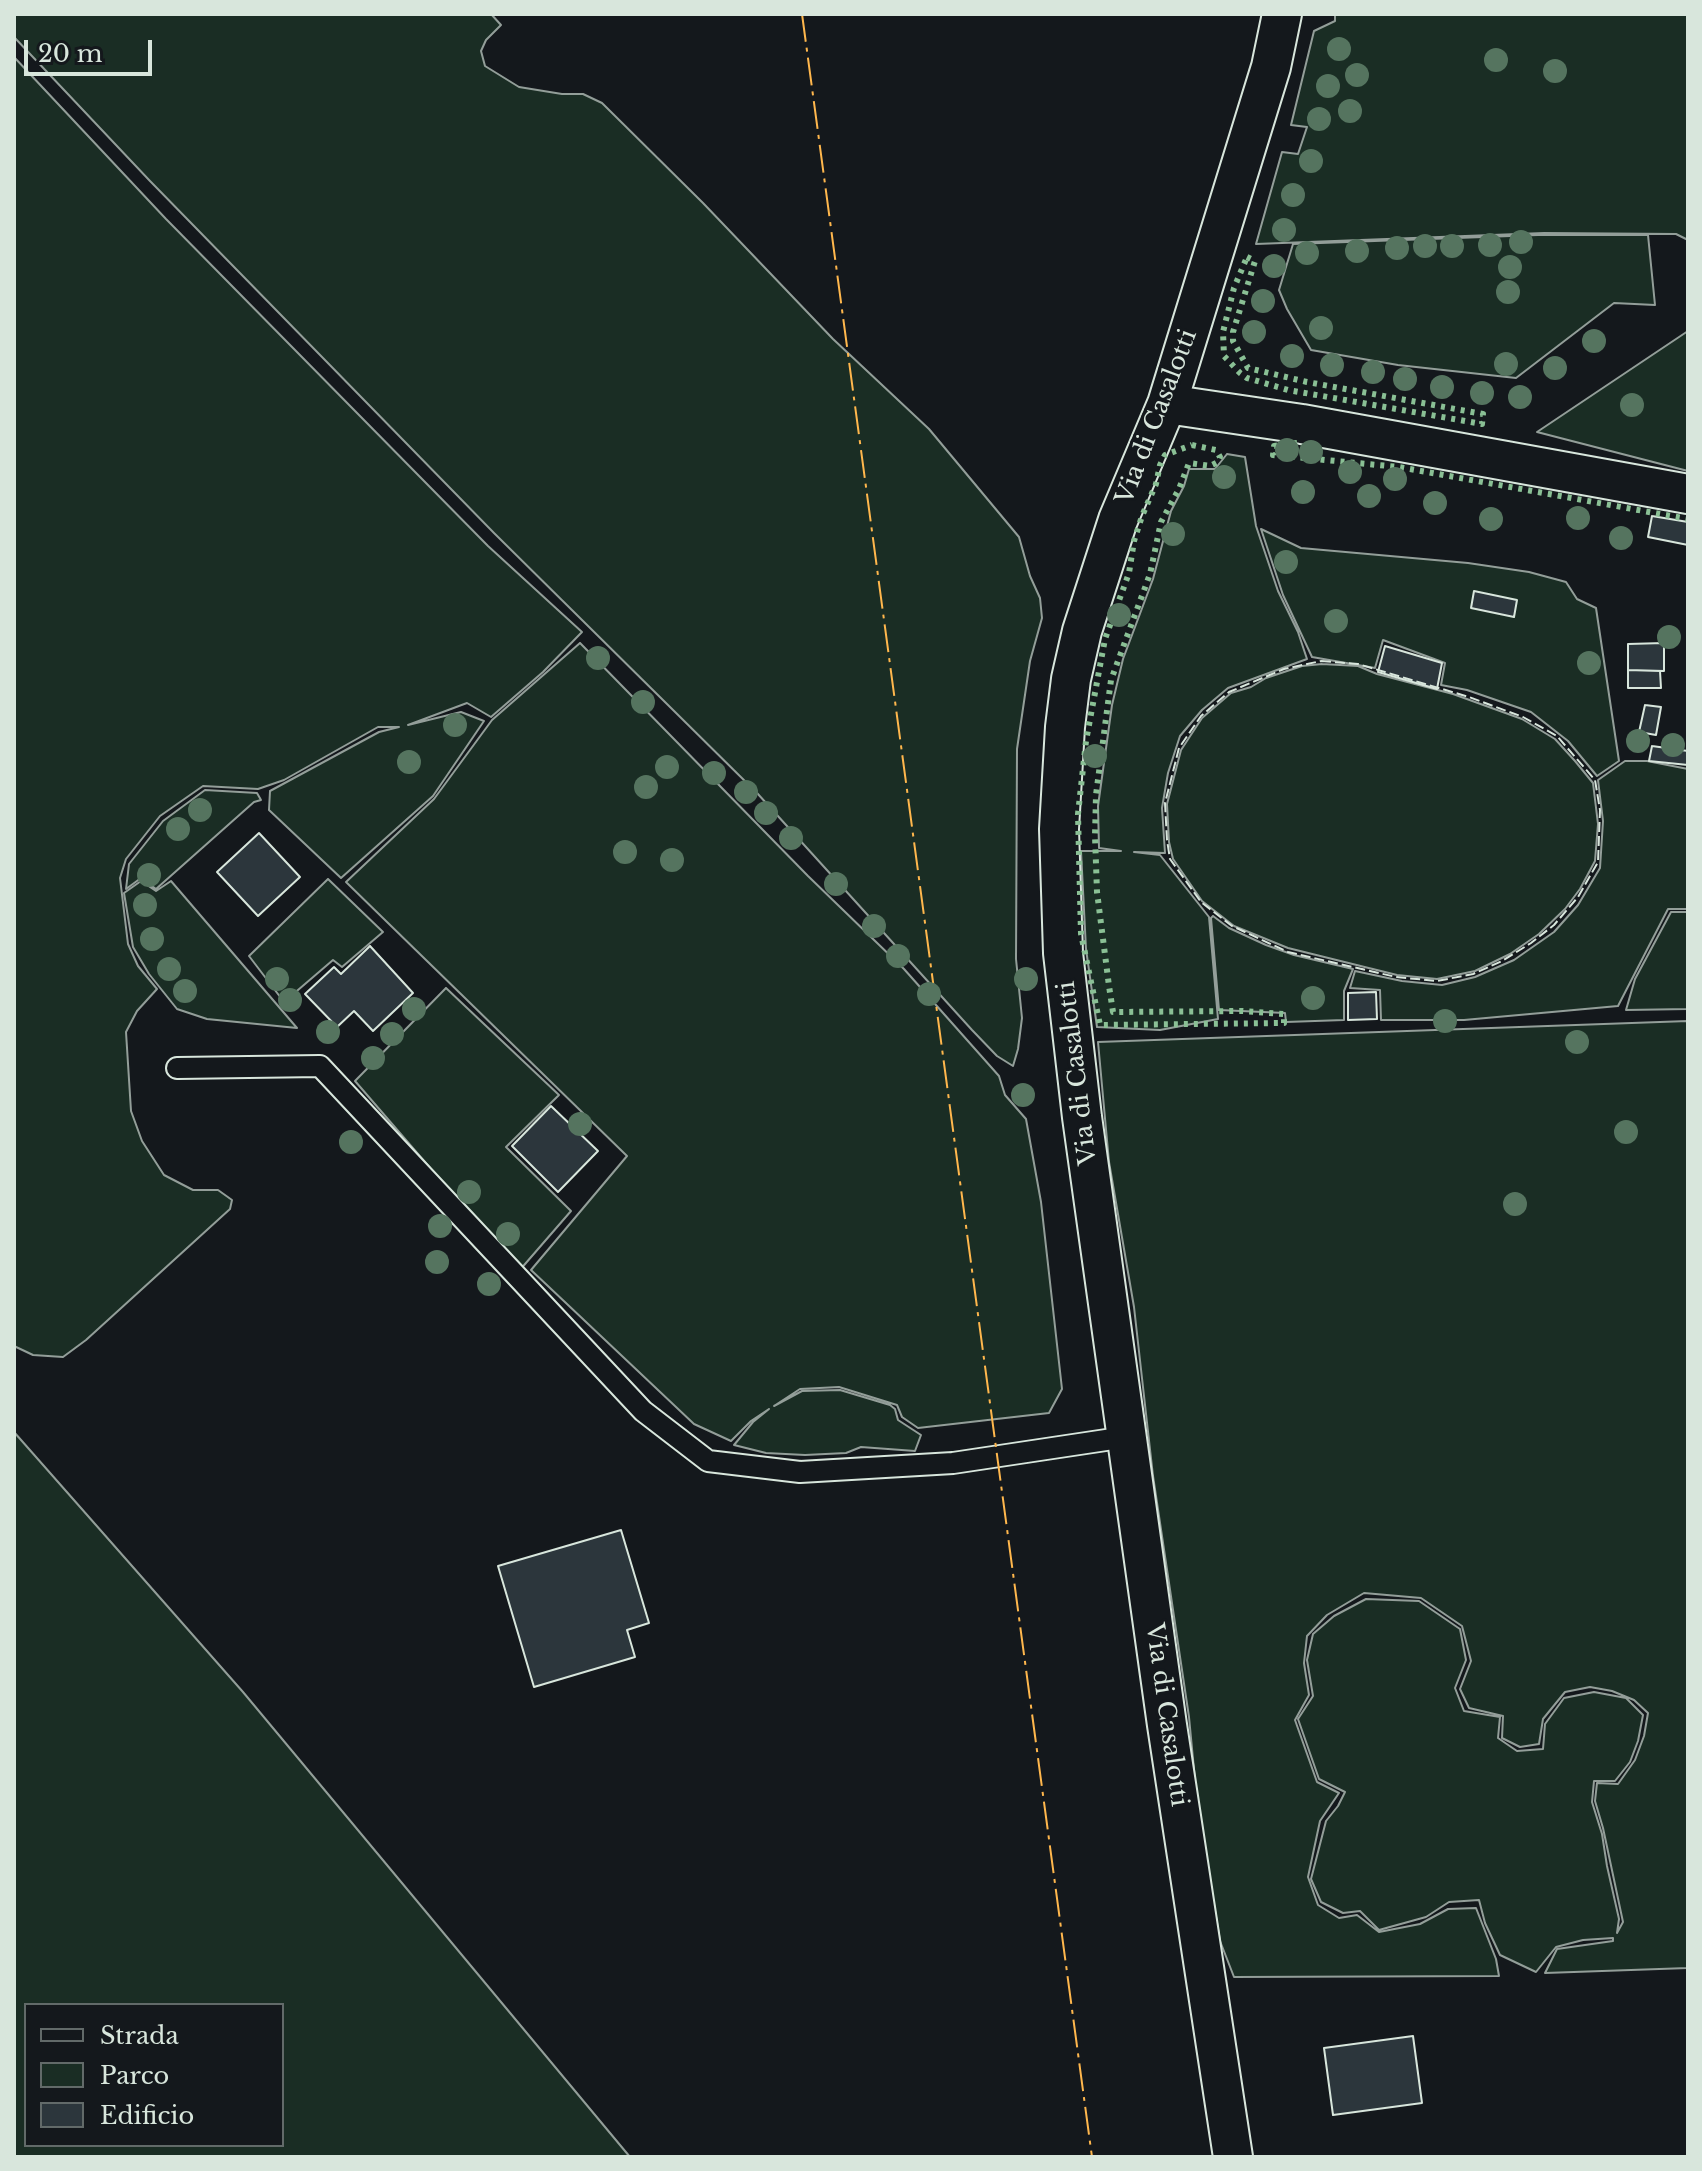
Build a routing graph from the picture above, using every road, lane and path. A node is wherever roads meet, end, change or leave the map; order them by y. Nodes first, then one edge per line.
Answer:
1 (1282, 14) edge
2 (1167, 404) junction
3 (1688, 494) edge
4 (177, 1068) dead end
5 (1126, 1437) junction
6 (1233, 2157) edge

1 - 2 street, Via di Casalotti
2 - 3 street
2 - 5 street, Via di Casalotti
4 - 5 lane
5 - 6 street, Via di Casalotti

